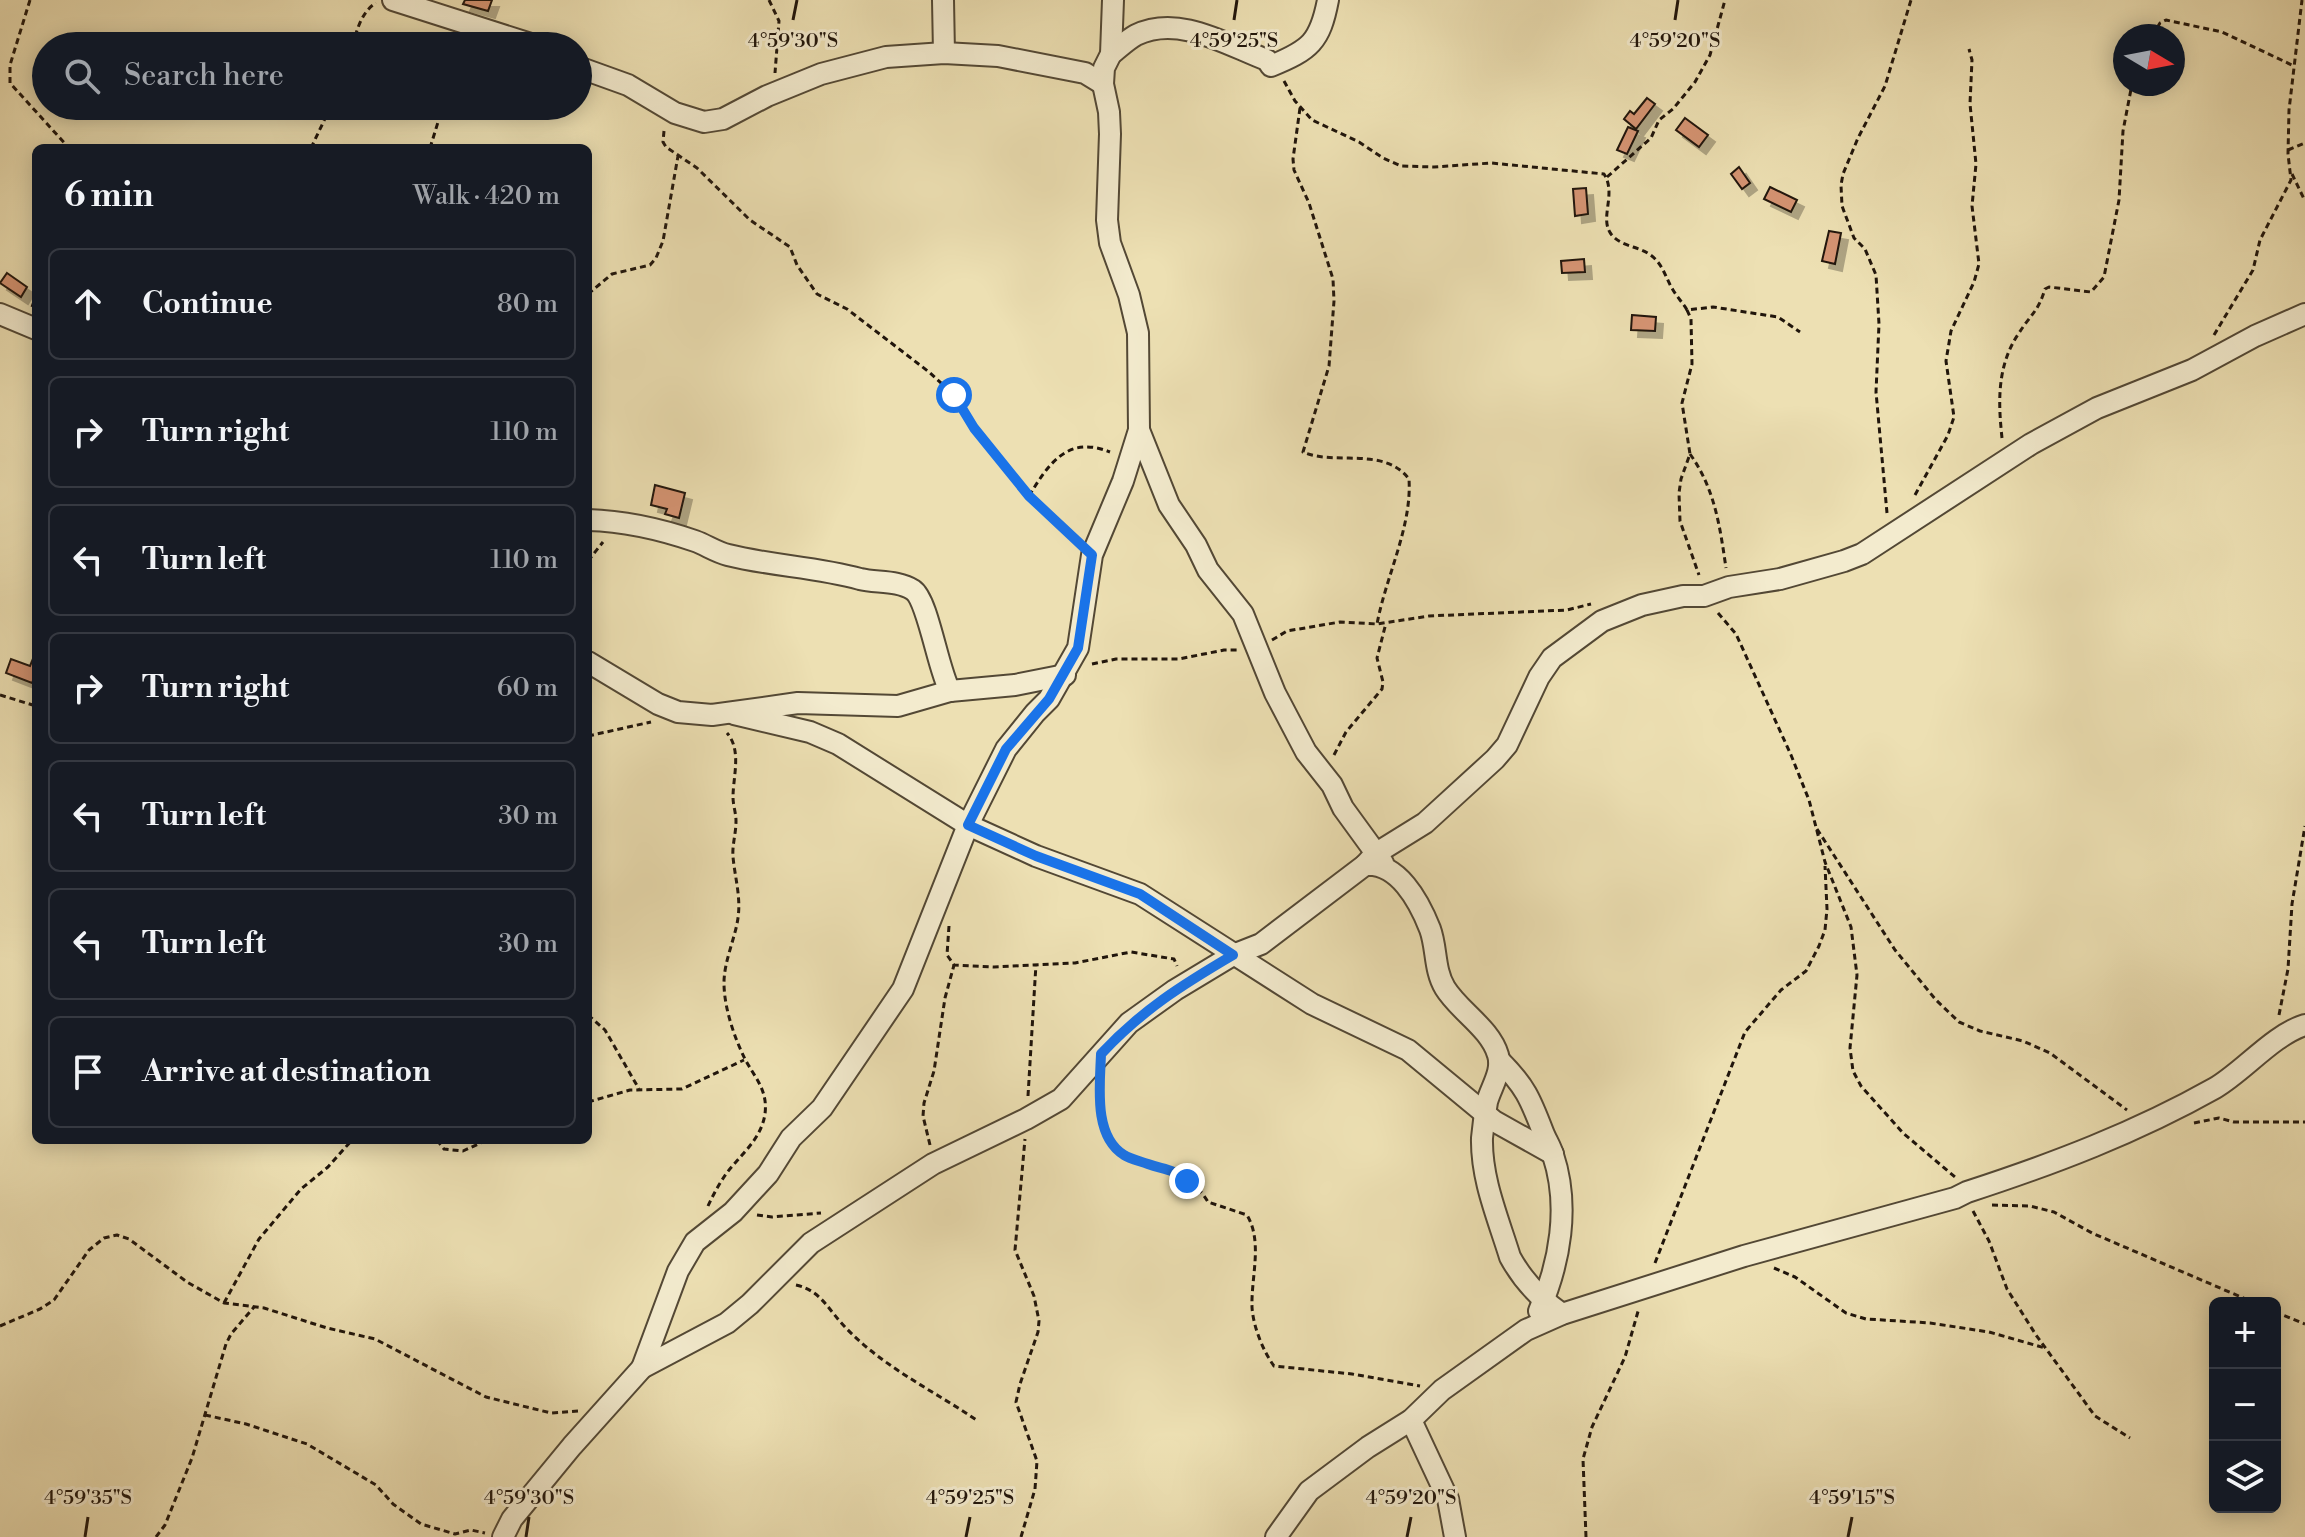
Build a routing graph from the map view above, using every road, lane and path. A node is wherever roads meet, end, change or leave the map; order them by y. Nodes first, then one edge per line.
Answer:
1 (30, 0) edge
2 (383, 0) edge
3 (393, 0) edge
4 (769, 0) edge
5 (943, 0) edge
6 (1113, 0) edge
7 (1328, 0) edge
8 (1725, 0) edge
9 (1911, 0) edge
10 (2302, 0) edge
11 (436, 6) edge
12 (2159, 24) edge
13 (2185, 24) edge
14 (2185, 24) edge
15 (356, 32) edge
16 (502, 32) edge
17 (1969, 49) dead end
18 (944, 53) junction
19 (1111, 54) junction
20 (1271, 66) junction
21 (2294, 66) junction
22 (592, 72) edge
23 (1103, 84) junction
24 (781, 90) junction
25 (2130, 96) edge
26 (32, 107) edge
27 (669, 108) junction
28 (1300, 108) junction
29 (44, 120) edge
30 (324, 120) edge
31 (439, 120) edge
32 (2305, 143) edge
33 (65, 144) edge
34 (313, 144) edge
35 (431, 144) edge
36 (2288, 150) junction
37 (678, 156) junction
38 (2292, 174) junction
39 (1607, 177) junction
40 (2305, 201) edge
41 (592, 291) edge
42 (1687, 310) junction
43 (0, 314) edge
44 (2305, 314) edge
45 (32, 327) edge
46 (1800, 332) dead end
47 (2192, 370) junction
48 (1139, 430) junction
49 (1690, 454) junction
50 (1131, 460) junction
51 (2005, 462) junction
52 (1029, 496) junction
53 (1910, 504) dead end
54 (592, 520) edge
55 (1889, 537) junction
56 (1092, 555) junction
57 (1729, 587) junction
58 (1704, 596) junction
59 (1597, 604) dead end
60 (1386, 623) junction
61 (1377, 624) junction
62 (1255, 647) junction
63 (592, 665) edge
64 (1066, 672) junction
65 (950, 691) junction
66 (0, 695) edge
67 (32, 705) edge
68 (678, 712) junction
69 (734, 714) junction
70 (712, 715) junction
71 (592, 735) edge
72 (1330, 783) junction
73 (968, 825) junction
74 (1815, 826) junction
75 (2305, 826) edge
76 (1370, 859) junction
77 (1825, 862) junction
78 (940, 896) junction
79 (1233, 955) junction
80 (1036, 964) junction
81 (954, 965) junction
82 (1175, 990) junction
83 (2278, 1016) dead end
84 (592, 1019) edge
85 (2305, 1025) edge
86 (1101, 1054) junction
87 (745, 1059) junction
88 (1499, 1060) junction
89 (639, 1089) junction
90 (592, 1101) edge
91 (1486, 1115) junction
92 (1026, 1119) junction
93 (2305, 1122) edge
94 (2150, 1123) junction
95 (2188, 1124) dead end
96 (348, 1144) edge
97 (440, 1144) edge
98 (478, 1144) edge
99 (1553, 1154) junction
100 (933, 1164) junction
101 (1968, 1198) junction
102 (705, 1211) dead end
103 (829, 1211) dead end
104 (733, 1212) junction
105 (1744, 1256) junction
106 (772, 1282) junction
107 (1645, 1287) junction
108 (2241, 1297) edge
109 (1543, 1301) junction
110 (224, 1303) junction
111 (254, 1307) junction
112 (1562, 1314) junction
113 (2281, 1314) edge
114 (2305, 1324) edge
115 (0, 1326) edge
116 (1526, 1330) junction
117 (2046, 1348) junction
118 (642, 1368) junction
119 (1442, 1390) junction
120 (614, 1398) junction
121 (205, 1415) junction
122 (1411, 1420) junction
123 (978, 1421) dead end
124 (2130, 1438) dead end
125 (496, 1535) edge
126 (156, 1537) edge
127 (1021, 1537) edge
128 (1276, 1537) edge
129 (1455, 1537) edge
130 (1586, 1537) edge

1 - 26 path
2 - 15 path
3 - 11 street
4 - 24 path
5 - 18 street
6 - 19 street
7 - 20 street
8 - 39 path
9 - 55 path
10 - 21 path
11 - 16 street
12 - 13 path
14 - 21 path
17 - 53 path
18 - 23 street
18 - 24 street
19 - 20 street
19 - 23 street
20 - 28 path
21 - 36 path
22 - 27 street
23 - 48 street
24 - 27 street
25 - 51 path
27 - 37 path
28 - 39 path
28 - 61 path
29 - 33 path
30 - 34 path
31 - 35 path
32 - 36 path
36 - 38 path
37 - 41 path
37 - 52 path
38 - 40 path
38 - 47 path
39 - 42 path
42 - 46 path
42 - 49 path
43 - 45 street
44 - 47 street
47 - 51 street
48 - 50 street
48 - 62 street
49 - 57 path
49 - 58 path
50 - 52 path
50 - 56 street
51 - 55 street
52 - 56 path
54 - 65 street
55 - 57 street
56 - 64 street
57 - 58 street
58 - 74 path
58 - 76 street
59 - 60 path
60 - 61 path
60 - 72 path
61 - 62 path
62 - 64 path
62 - 72 street
63 - 68 street
64 - 65 street
64 - 73 street
65 - 69 street
66 - 67 path
68 - 70 street
68 - 71 path
69 - 70 street
69 - 73 street
70 - 87 path
72 - 76 street
73 - 78 street
73 - 79 street
74 - 77 path
74 - 94 path
75 - 83 path
76 - 79 street
76 - 88 street
77 - 101 path
77 - 107 path
78 - 81 path
78 - 104 street
79 - 82 street
79 - 91 street
80 - 81 path
80 - 82 path
80 - 92 path
81 - 100 path
82 - 86 street
84 - 89 path
85 - 94 street
86 - 92 street
86 - 119 path
87 - 89 path
87 - 102 path
88 - 91 street
88 - 99 street
89 - 90 path
91 - 99 street
91 - 109 street
92 - 100 street
92 - 127 path
93 - 95 path
94 - 101 street
96 - 110 path
97 - 98 path
99 - 109 street
100 - 106 street
101 - 105 street
101 - 108 path
101 - 117 path
103 - 104 path
104 - 118 street
105 - 107 street
105 - 117 path
106 - 118 street
106 - 123 path
107 - 112 street
107 - 130 path
109 - 112 street
109 - 116 street
110 - 111 path
110 - 115 path
111 - 120 path
111 - 121 path
112 - 116 street
113 - 114 path
116 - 119 street
117 - 124 path
118 - 120 street
119 - 122 street
120 - 125 street
121 - 125 path
121 - 126 path
122 - 128 street
122 - 129 street

